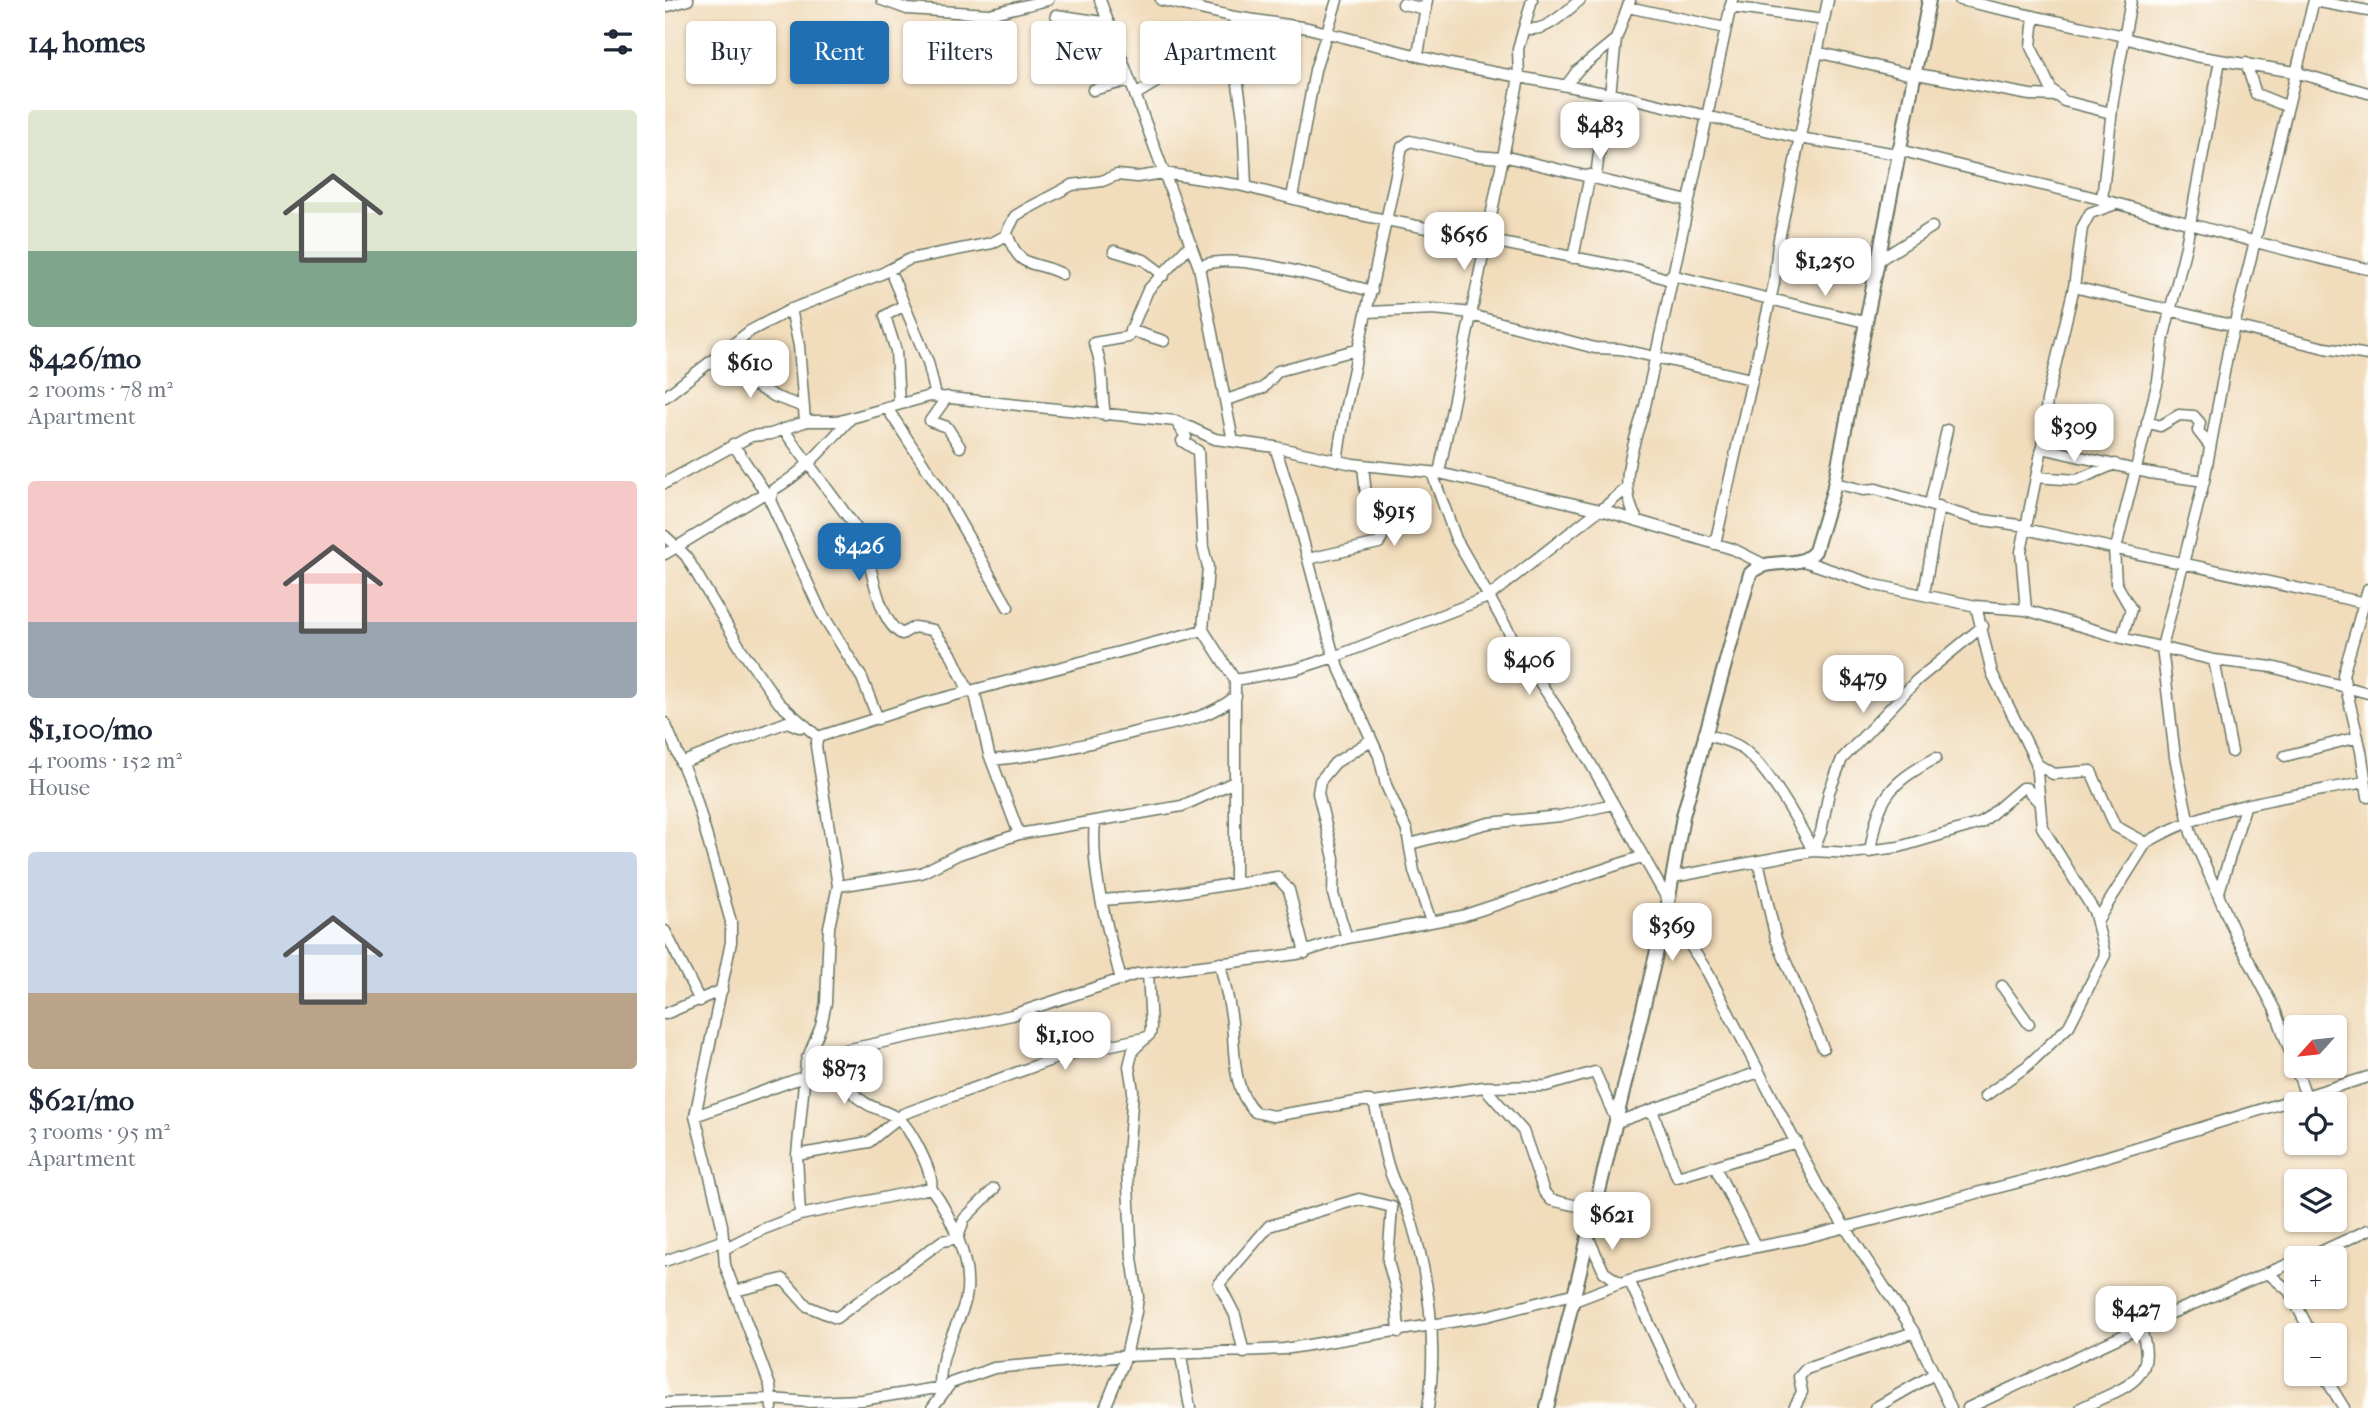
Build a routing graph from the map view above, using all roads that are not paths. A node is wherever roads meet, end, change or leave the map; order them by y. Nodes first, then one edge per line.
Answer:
1 (688, 0) edge
2 (882, 0) edge
3 (1048, 0) edge
4 (1100, 0) edge
5 (1161, 0) edge
6 (1337, 0) edge
7 (1532, 0) edge
8 (1580, 0) edge
9 (1828, 0) edge
10 (1929, 0) edge
11 (1960, 0) edge
12 (2131, 0) edge
13 (2314, 1) edge
14 (1403, 4) dead end
15 (1426, 4) edge
16 (1629, 4) edge
17 (1731, 4) edge
18 (665, 7) edge
19 (2368, 11) edge
20 (1056, 15) dead end
21 (2034, 16) junction
22 (1235, 17) junction
23 (1823, 20) junction
24 (1095, 21) edge
25 (1107, 21) edge
26 (1235, 21) edge
27 (1526, 28) junction
28 (1725, 28) junction
29 (1329, 33) junction
30 (2125, 37) junction
31 (1616, 39) junction
32 (1817, 52) junction
33 (1418, 55) junction
34 (2220, 60) junction
35 (2246, 63) junction
36 (1126, 70) edge
37 (2295, 72) junction
38 (1912, 74) junction
39 (1519, 78) junction
40 (1130, 80) junction
41 (1154, 84) edge
42 (1238, 84) edge
43 (1566, 86) junction
44 (1093, 89) dead end
45 (2368, 93) edge
46 (1609, 94) junction
47 (1135, 95) junction
48 (2057, 96) junction
49 (2286, 106) junction
50 (2111, 113) junction
51 (1707, 117) junction
52 (1799, 138) junction
53 (1898, 151) junction
54 (1502, 157) junction
55 (1164, 173) junction
56 (1593, 176) junction
57 (1246, 187) junction
58 (1292, 198) junction
59 (2102, 200) junction
60 (1688, 201) junction
61 (2114, 205) junction
62 (1386, 219) junction
63 (2190, 224) junction
64 (1932, 227) dead end
65 (1007, 234) junction
66 (1486, 239) junction
67 (2256, 243) junction
68 (1191, 244) junction
69 (1114, 251) dead end
70 (1573, 258) junction
71 (1876, 262) junction
72 (1199, 267) junction
73 (2368, 269) edge
74 (1062, 274) dead end
75 (1164, 275) junction
76 (893, 278) dead end
77 (1671, 278) junction
78 (2074, 287) junction
79 (1372, 291) junction
80 (1769, 300) junction
81 (904, 305) junction
82 (791, 309) junction
83 (2171, 309) junction
84 (1368, 312) junction
85 (1471, 314) junction
86 (1865, 322) junction
87 (2236, 326) junction
88 (1131, 330) junction
89 (1164, 341) dead end
90 (1359, 349) junction
91 (2368, 355) edge
92 (1654, 359) junction
93 (710, 362) junction
94 (1751, 379) junction
95 (936, 396) junction
96 (665, 397) edge
97 (947, 397) junction
98 (1226, 400) junction
99 (899, 403) junction
100 (804, 407) junction
101 (887, 408) junction
102 (2083, 412) dead end
103 (2045, 414) junction
104 (1105, 415) junction
105 (851, 418) junction
106 (1176, 421) junction
107 (804, 422) junction
108 (2147, 422) junction
109 (783, 429) junction
110 (1947, 430) dead end
111 (1233, 440) junction
112 (733, 444) junction
113 (2209, 445) junction
114 (960, 447) dead end
115 (1275, 447) junction
116 (2042, 448) junction
117 (1337, 461) junction
118 (810, 463) junction
119 (2116, 463) junction
120 (1363, 465) junction
121 (2134, 469) junction
122 (1436, 473) junction
123 (2036, 477) junction
124 (2204, 481) junction
125 (1835, 483) junction
126 (665, 484) edge
127 (1627, 488) junction
128 (768, 499) junction
129 (1935, 503) junction
130 (1600, 510) junction
131 (1638, 521) junction
132 (2026, 527) junction
133 (665, 536) edge
134 (1715, 544) junction
135 (678, 547) junction
136 (2115, 548) junction
137 (665, 554) edge
138 (1308, 559) junction
139 (1804, 561) junction
140 (2183, 561) junction
141 (1763, 564) junction
142 (2368, 589) edge
143 (1924, 594) junction
144 (1488, 597) junction
145 (2366, 602) edge
146 (1008, 607) dead end
147 (1976, 607) junction
148 (2026, 610) junction
149 (1983, 626) junction
150 (1203, 630) junction
151 (2122, 638) junction
152 (2162, 647) junction
153 (1334, 657) junction
154 (2214, 660) junction
155 (1235, 680) junction
156 (2345, 687) junction
157 (971, 691) junction
158 (2368, 693) edge
159 (1236, 696) junction
160 (878, 719) junction
161 (665, 723) edge
162 (806, 726) junction
163 (1704, 734) junction
164 (818, 737) junction
165 (2358, 737) junction
166 (1371, 740) junction
167 (2232, 752) dead end
168 (2285, 756) dead end
169 (1936, 758) dead end
170 (991, 760) junction
171 (681, 763) junction
172 (2037, 764) junction
173 (1234, 782) junction
174 (2364, 782) junction
175 (2368, 797) edge
176 (2038, 801) junction
177 (1613, 804) junction
178 (2245, 807) junction
179 (1095, 821) junction
180 (2189, 824) junction
181 (1020, 834) junction
182 (2146, 843) junction
183 (1410, 844) junction
184 (1812, 850) junction
185 (1870, 852) junction
186 (1641, 857) junction
187 (1758, 861) junction
188 (1673, 877) junction
189 (1235, 882) junction
190 (838, 886) junction
191 (2218, 895) junction
192 (1102, 900) junction
193 (1668, 905) junction
194 (2097, 920) junction
195 (1431, 922) junction
196 (665, 931) edge
197 (1347, 938) junction
198 (1305, 953) junction
199 (1220, 963) junction
200 (1148, 972) junction
201 (1121, 980) junction
202 (2002, 986) dead end
203 (722, 990) junction
204 (699, 1001) junction
205 (665, 1014) edge
206 (2029, 1024) dead end
207 (1144, 1038) junction
208 (1823, 1048) dead end
209 (826, 1054) junction
210 (807, 1058) junction
211 (1759, 1072) junction
212 (806, 1076) junction
213 (2368, 1077) edge
214 (1484, 1087) junction
215 (2305, 1092) edge
216 (2319, 1092) edge
217 (1985, 1096) dead end
218 (1373, 1103) junction
219 (2284, 1103) edge
220 (1652, 1110) junction
221 (695, 1115) junction
222 (897, 1117) junction
223 (1617, 1122) junction
224 (1797, 1142) junction
225 (797, 1155) junction
226 (1715, 1167) junction
227 (931, 1188) junction
228 (994, 1189) dead end
229 (1596, 1210) junction
230 (800, 1215) junction
231 (1842, 1225) junction
232 (2368, 1230) edge
233 (958, 1238) junction
234 (1589, 1239) junction
235 (724, 1245) junction
236 (2333, 1246) edge
237 (1756, 1247) junction
238 (665, 1261) edge
239 (2284, 1267) edge
240 (2269, 1274) junction
241 (1624, 1282) junction
242 (735, 1291) junction
243 (1575, 1297) junction
244 (2306, 1323) edge
245 (1433, 1325) junction
246 (2140, 1328) junction
247 (1399, 1332) junction
248 (1914, 1332) junction
249 (1244, 1353) junction
250 (1126, 1356) junction
251 (1181, 1356) junction
252 (1934, 1374) junction
253 (2330, 1386) edge
254 (943, 1387) junction
255 (1801, 1397) junction
256 (665, 1403) edge
257 (772, 1403) edge
258 (1810, 1407) edge
259 (932, 1408) edge
260 (1105, 1408) edge
261 (1190, 1408) edge
262 (1428, 1408) edge
263 (1547, 1408) edge
264 (1688, 1408) edge
265 (1794, 1408) edge
266 (1875, 1408) edge
267 (1951, 1408) edge
268 (1968, 1408) edge
269 (2081, 1408) edge
270 (2344, 1408) edge

1 - 18 street
2 - 3 street
4 - 25 street
5 - 22 street
6 - 29 street
7 - 27 street
8 - 27 street
9 - 23 street
10 - 38 street
11 - 21 street
12 - 30 street
13 - 19 street
13 - 37 street
14 - 15 street
15 - 33 street
16 - 28 street
16 - 31 street
17 - 23 street
17 - 28 street
20 - 24 street
21 - 30 street
21 - 48 street
22 - 26 street
22 - 29 street
23 - 32 street
27 - 39 street
28 - 51 street
29 - 33 street
29 - 58 street
30 - 34 street
30 - 50 street
31 - 43 street
31 - 46 street
32 - 38 street
32 - 52 street
33 - 39 street
34 - 35 street
34 - 63 street
35 - 37 street
35 - 49 street
36 - 40 street
37 - 45 street
37 - 49 street
38 - 48 street
38 - 53 street
39 - 43 street
39 - 54 street
40 - 44 street
40 - 47 street
41 - 47 street
42 - 57 street
43 - 46 street
46 - 51 street
46 - 56 street
47 - 55 street
48 - 50 street
49 - 67 street
50 - 59 street
51 - 52 street
51 - 60 street
52 - 53 street
52 - 80 street
53 - 59 street
53 - 71 street
54 - 56 street
54 - 62 street
54 - 66 street
55 - 57 street
55 - 65 street
55 - 68 street
56 - 60 street
56 - 70 street
57 - 58 street
58 - 62 street
59 - 61 street
60 - 77 street
61 - 63 street
61 - 78 street
62 - 66 street
62 - 79 street
63 - 67 street
63 - 83 street
64 - 71 street
65 - 74 street
65 - 82 street
66 - 70 street
66 - 85 street
67 - 73 street
67 - 87 street
68 - 72 street
68 - 75 street
69 - 75 street
70 - 77 street
71 - 86 street
72 - 79 street
72 - 98 street
75 - 88 street
76 - 81 street
77 - 80 street
77 - 92 street
78 - 83 street
78 - 103 street
79 - 84 street
80 - 86 street
80 - 94 street
81 - 95 street
81 - 99 street
82 - 93 street
82 - 100 street
83 - 87 street
83 - 108 street
84 - 85 street
84 - 90 street
85 - 92 street
85 - 122 street
86 - 125 street
87 - 91 street
87 - 113 street
88 - 89 street
88 - 104 street
90 - 98 street
90 - 117 street
92 - 94 street
92 - 127 street
93 - 96 street
93 - 100 street
94 - 134 street
95 - 97 street
95 - 99 street
97 - 104 street
97 - 114 street
98 - 111 street
99 - 101 street
100 - 107 street
101 - 105 street
101 - 146 street
102 - 103 street
103 - 116 street
104 - 106 street
105 - 107 street
105 - 118 street
106 - 111 street
106 - 150 street
107 - 109 street
108 - 113 street
108 - 121 street
109 - 112 street
109 - 118 street
110 - 129 street
111 - 115 street
112 - 126 street
112 - 128 street
113 - 124 street
115 - 117 street
115 - 138 street
116 - 119 street
116 - 123 street
117 - 120 street
118 - 128 street
118 - 157 street
119 - 121 street
119 - 123 street
120 - 122 street
120 - 138 street
121 - 124 street
121 - 136 street
122 - 130 street
122 - 144 street
123 - 132 street
124 - 140 street
125 - 129 street
125 - 139 street
127 - 130 street
127 - 131 street
128 - 135 street
128 - 160 street
129 - 132 street
129 - 143 street
130 - 131 street
130 - 144 street
131 - 134 street
132 - 136 street
132 - 148 street
133 - 135 street
134 - 141 street
135 - 137 street
135 - 162 street
136 - 140 street
136 - 151 street
138 - 153 street
139 - 141 street
139 - 143 street
140 - 145 street
140 - 152 street
141 - 163 street
142 - 145 street
143 - 147 street
144 - 153 street
144 - 177 street
145 - 156 street
147 - 148 street
147 - 149 street
148 - 151 street
149 - 172 street
149 - 184 street
150 - 155 street
150 - 157 street
151 - 152 street
152 - 154 street
152 - 180 street
153 - 155 street
153 - 166 street
154 - 156 street
154 - 167 street
155 - 159 street
156 - 158 street
156 - 165 street
157 - 160 street
157 - 170 street
159 - 170 street
159 - 173 street
160 - 164 street
161 - 171 street
162 - 164 street
162 - 171 street
163 - 184 street
163 - 188 street
164 - 190 street
165 - 168 street
165 - 174 street
166 - 183 street
166 - 197 street
169 - 185 street
170 - 181 street
171 - 203 street
172 - 176 street
172 - 182 street
173 - 179 street
173 - 189 street
174 - 175 street
174 - 178 street
176 - 185 street
176 - 194 street
177 - 183 street
177 - 186 street
178 - 180 street
178 - 191 street
179 - 181 street
179 - 192 street
180 - 182 street
180 - 191 street
181 - 190 street
182 - 194 street
183 - 195 street
184 - 185 street
184 - 187 street
186 - 193 street
186 - 195 street
187 - 188 street
187 - 208 street
188 - 193 street
189 - 192 street
189 - 198 street
190 - 210 street
191 - 215 street
192 - 201 street
193 - 211 street
193 - 223 street
194 - 217 street
195 - 197 street
196 - 204 street
197 - 198 street
198 - 199 street
199 - 200 street
199 - 218 street
200 - 201 street
200 - 207 street
201 - 209 street
202 - 206 street
203 - 204 street
203 - 221 street
204 - 205 street
207 - 222 street
207 - 250 street
209 - 210 street
209 - 222 street
210 - 212 street
211 - 220 street
211 - 224 street
212 - 221 street
212 - 225 street
213 - 216 street
214 - 218 street
214 - 223 street
214 - 229 street
218 - 245 street
219 - 231 street
220 - 223 street
220 - 226 street
221 - 235 street
222 - 225 street
222 - 227 street
223 - 229 street
224 - 226 street
224 - 231 street
225 - 230 street
226 - 237 street
227 - 230 street
227 - 233 street
228 - 233 street
229 - 234 street
230 - 235 street
231 - 237 street
231 - 248 street
232 - 236 street
233 - 242 street
233 - 254 street
234 - 241 street
234 - 243 street
235 - 238 street
235 - 242 street
237 - 241 street
239 - 240 street
240 - 244 street
240 - 246 street
241 - 243 street
241 - 264 street
242 - 257 street
243 - 245 street
243 - 263 street
245 - 247 street
245 - 262 street
246 - 268 street
246 - 269 street
247 - 249 street
247 - 249 street
248 - 252 street
248 - 255 street
249 - 251 street
250 - 251 street
250 - 254 street
250 - 260 street
251 - 261 street
252 - 266 street
252 - 267 street
253 - 270 street
254 - 257 street
254 - 259 street
255 - 258 street
255 - 265 street
256 - 257 street

